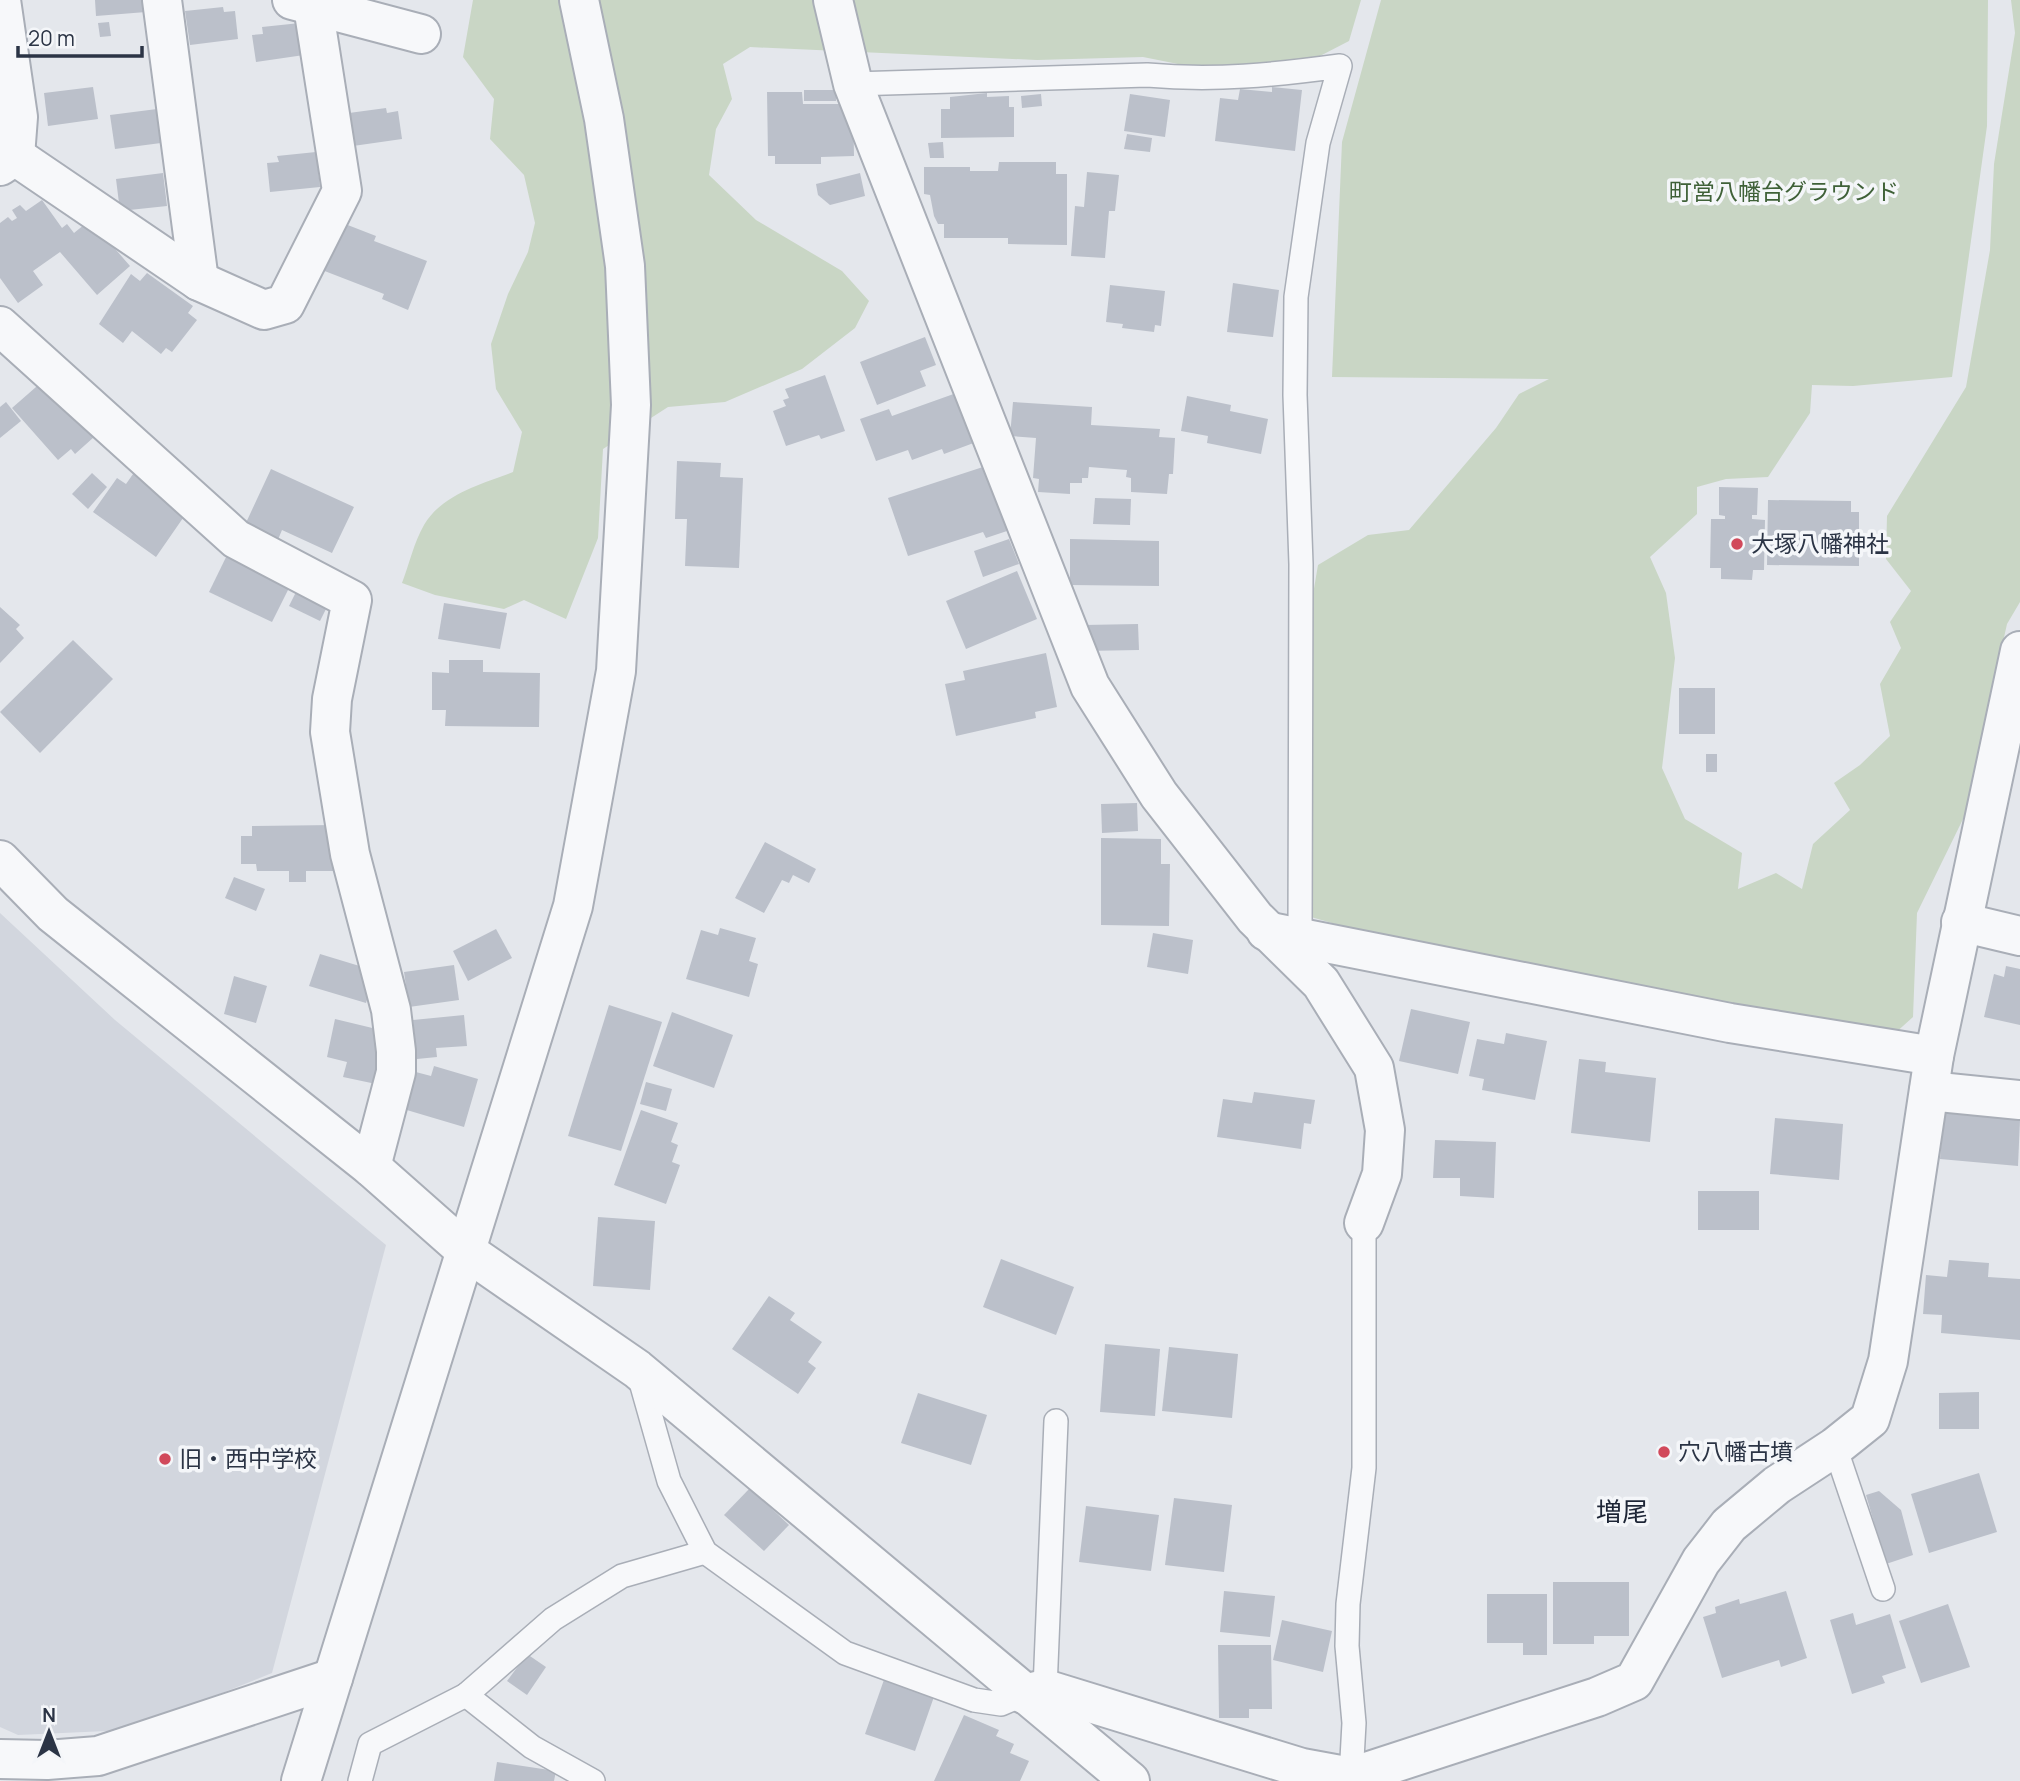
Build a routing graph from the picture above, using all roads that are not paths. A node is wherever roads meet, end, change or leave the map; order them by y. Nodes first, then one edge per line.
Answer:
1 (1, 0) edge
2 (162, 0) edge
3 (579, 0) edge
4 (833, 0) edge
5 (303, 3) edge
6 (421, 34) dead end
7 (853, 83) junction
8 (7, 161) edge
9 (199, 281) junction
10 (0, 326) edge
11 (2020, 651) edge
12 (0, 860) edge
13 (1961, 922) junction
14 (1283, 934) junction
15 (2020, 936) edge
16 (1931, 1073) junction
17 (2020, 1100) edge
18 (371, 1167) junction
19 (1364, 1223) joint
20 (466, 1251) junction
21 (638, 1369) junction
22 (1056, 1421) dead end
23 (1835, 1447) junction
24 (705, 1552) junction
25 (1883, 1589) dead end
26 (333, 1678) junction
27 (1035, 1691) junction
28 (466, 1695) junction
29 (0, 1759) edge
30 (1353, 1779) edge
31 (301, 1781) edge
32 (359, 1781) edge
33 (593, 1781) edge
34 (1130, 1781) edge

1 - 8 street
2 - 9 street
3 - 20 street
4 - 7 street
5 - 6 street
5 - 9 street
7 - 14 street
7 - 14 lane
8 - 9 street
10 - 18 street
11 - 13 street
12 - 18 street
13 - 15 street
13 - 16 street
14 - 16 street
14 - 19 street
16 - 17 street
16 - 23 street
18 - 20 street
19 - 30 lane
20 - 21 street
20 - 26 street
21 - 24 lane
21 - 27 street
22 - 27 lane
23 - 25 lane
23 - 30 street
24 - 27 lane
24 - 28 lane
26 - 29 street
26 - 31 street
27 - 30 street
27 - 34 street
28 - 32 lane
28 - 33 lane

